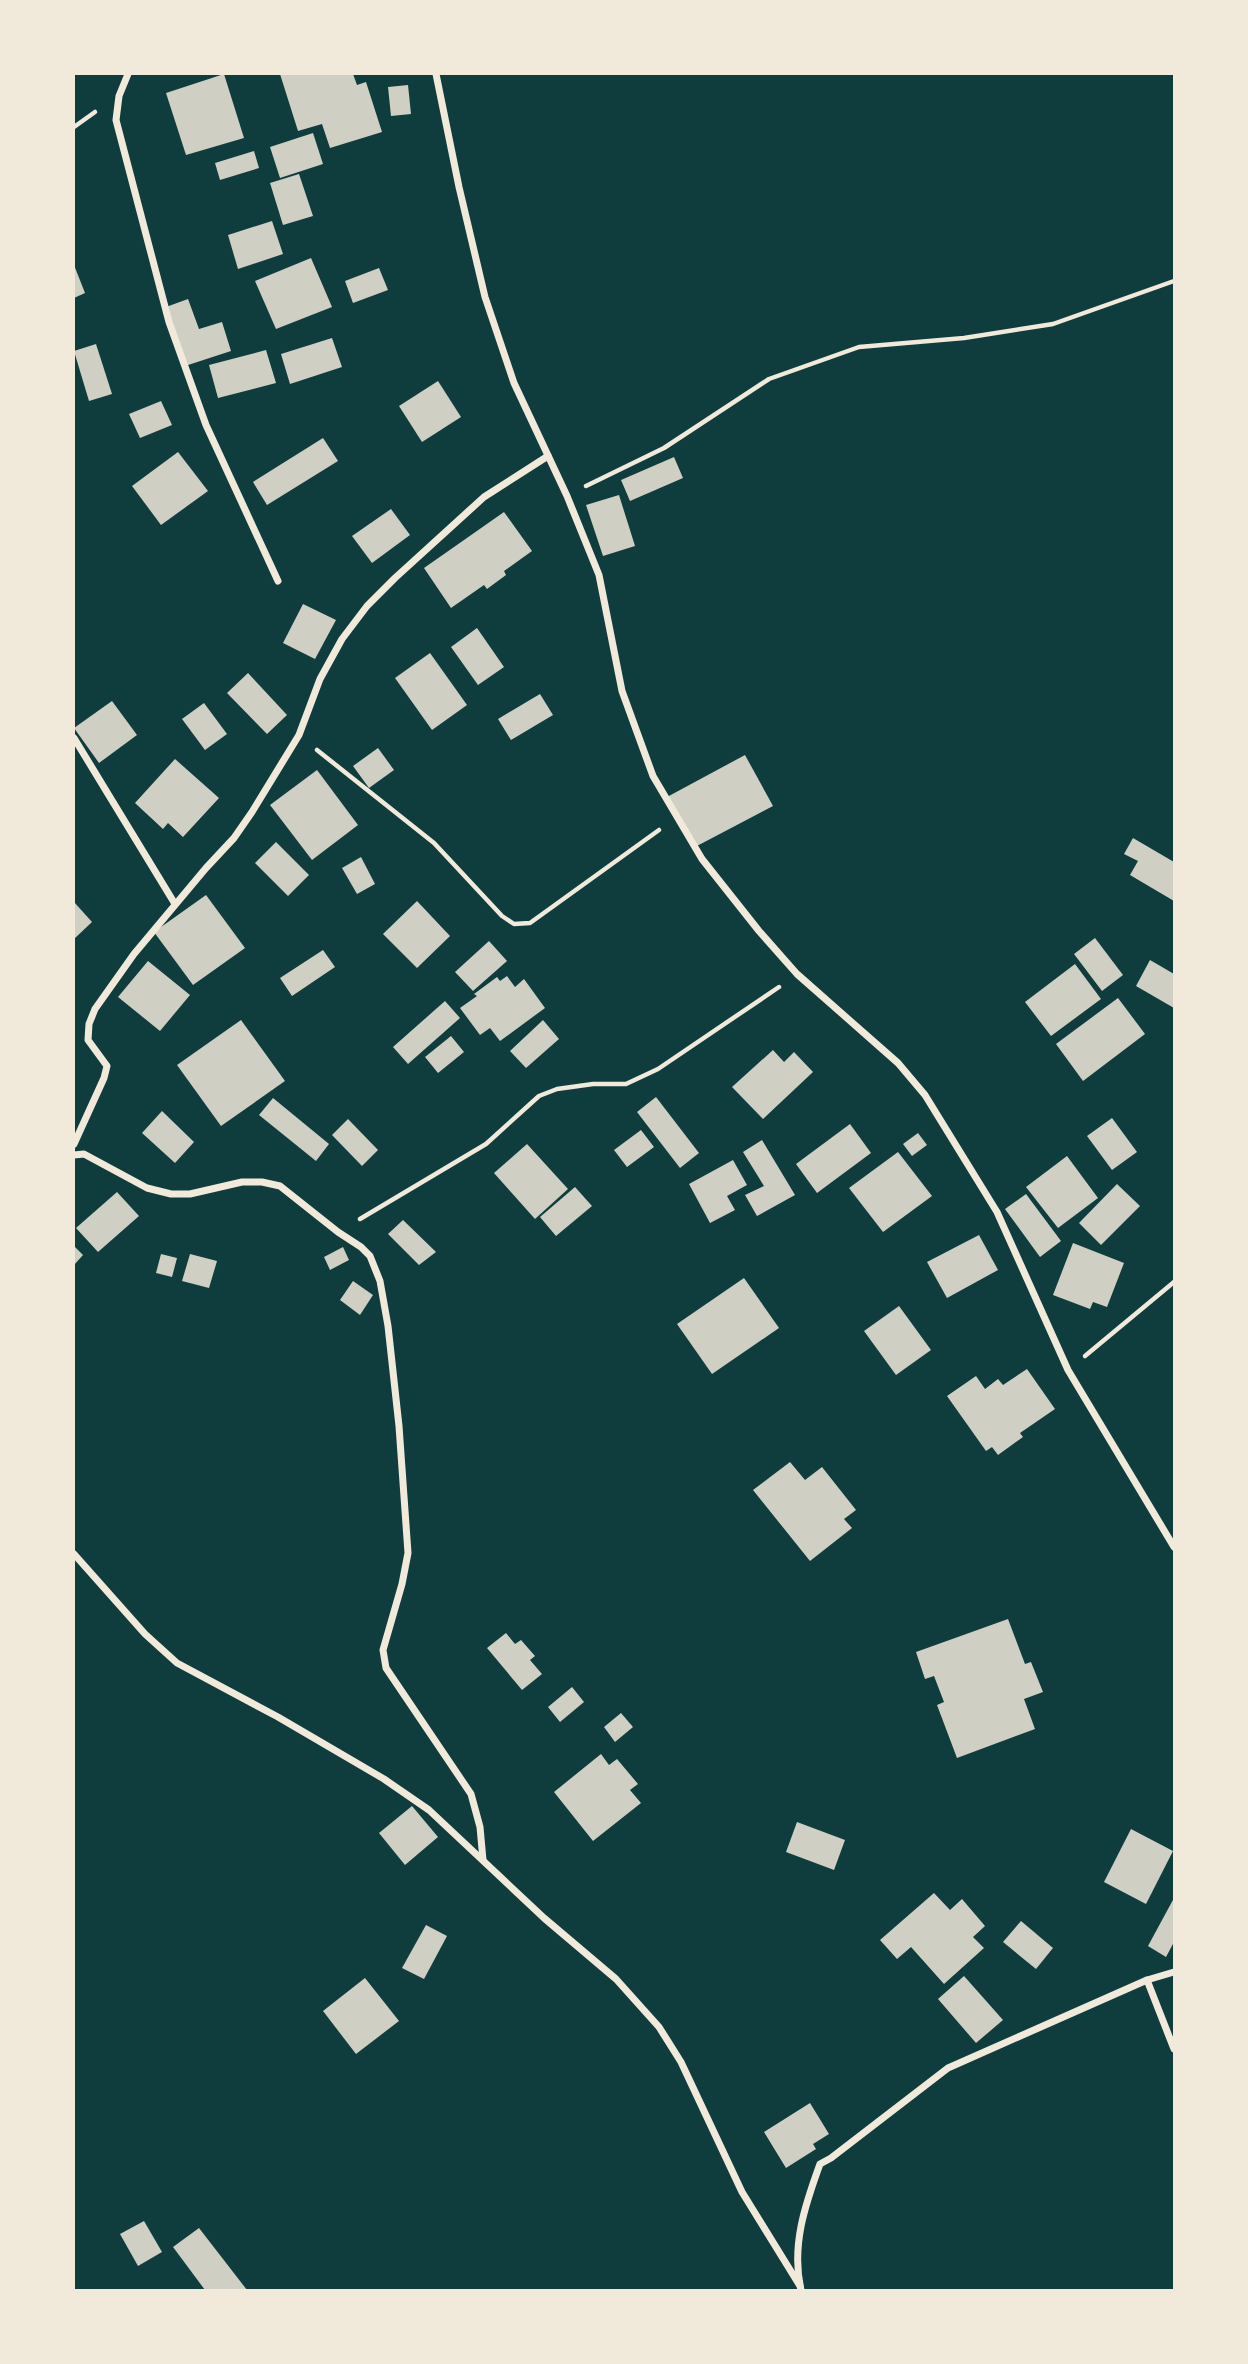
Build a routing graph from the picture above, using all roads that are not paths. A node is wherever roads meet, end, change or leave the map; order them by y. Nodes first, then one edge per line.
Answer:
1 (128, 74) edge
2 (436, 74) edge
3 (548, 456) junction
4 (278, 581) dead end
5 (74, 738) edge
6 (175, 904) junction
7 (74, 1144) edge
8 (74, 1156) edge
9 (1174, 1547) edge
10 (74, 1554) edge
11 (483, 1860) junction
12 (1174, 1972) edge
13 (1147, 1980) junction
14 (1174, 2049) edge
15 (800, 2288) edge

1 - 4 street
2 - 3 street
3 - 6 street
3 - 9 street
5 - 6 street
6 - 7 street
8 - 11 street
10 - 11 street
11 - 15 street
12 - 13 street
13 - 14 street
13 - 15 street

